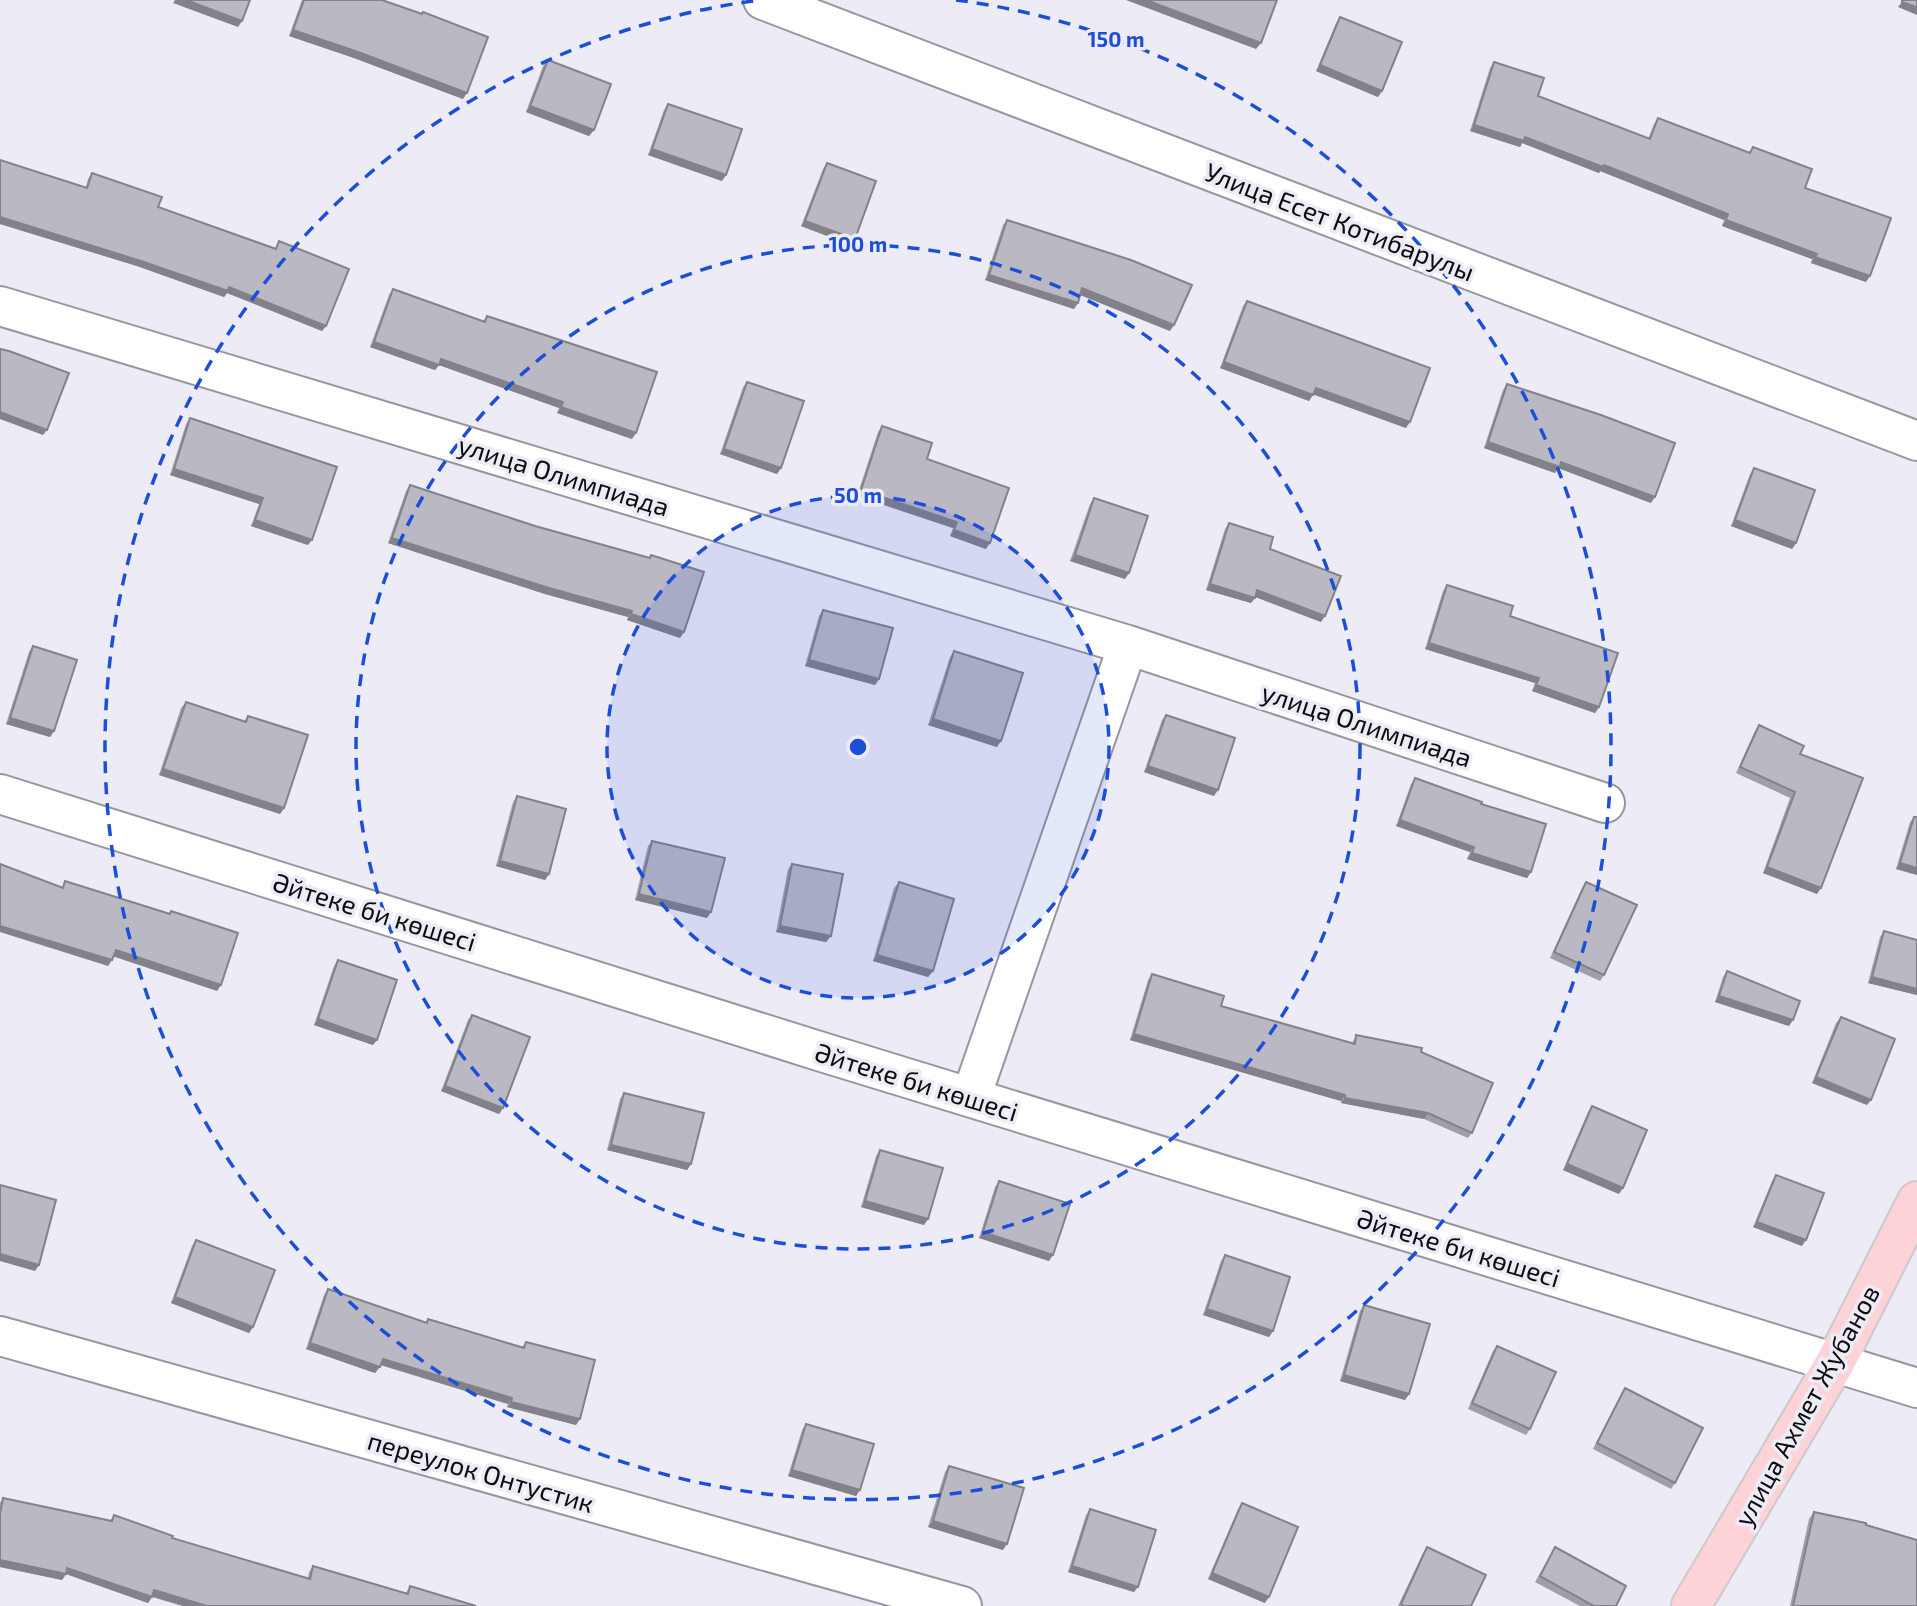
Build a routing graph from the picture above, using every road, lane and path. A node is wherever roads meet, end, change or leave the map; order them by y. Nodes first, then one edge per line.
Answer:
1 (763, 0) edge
2 (0, 306) edge
3 (1917, 442) edge
4 (1128, 645) junction
5 (0, 794) edge
6 (1605, 803) dead end
7 (971, 1097) junction
8 (1917, 1201) edge
9 (0, 1336) edge
10 (1835, 1363) junction
11 (1917, 1388) edge
12 (962, 1606) edge
13 (1691, 1606) edge

1 - 3 street, Улица Есет Котибарулы
2 - 4 street, улица Олимпиада
4 - 6 street, улица Олимпиада
4 - 7 street
5 - 7 street, Әйтеке би көшесі
7 - 10 street, Әйтеке би көшесі
8 - 10 main road, улица Ахмет Жубанов
9 - 12 street, переулок Онтустик
10 - 11 street, Әйтеке би көшесі
10 - 13 main road, улица Ахмет Жубанов

